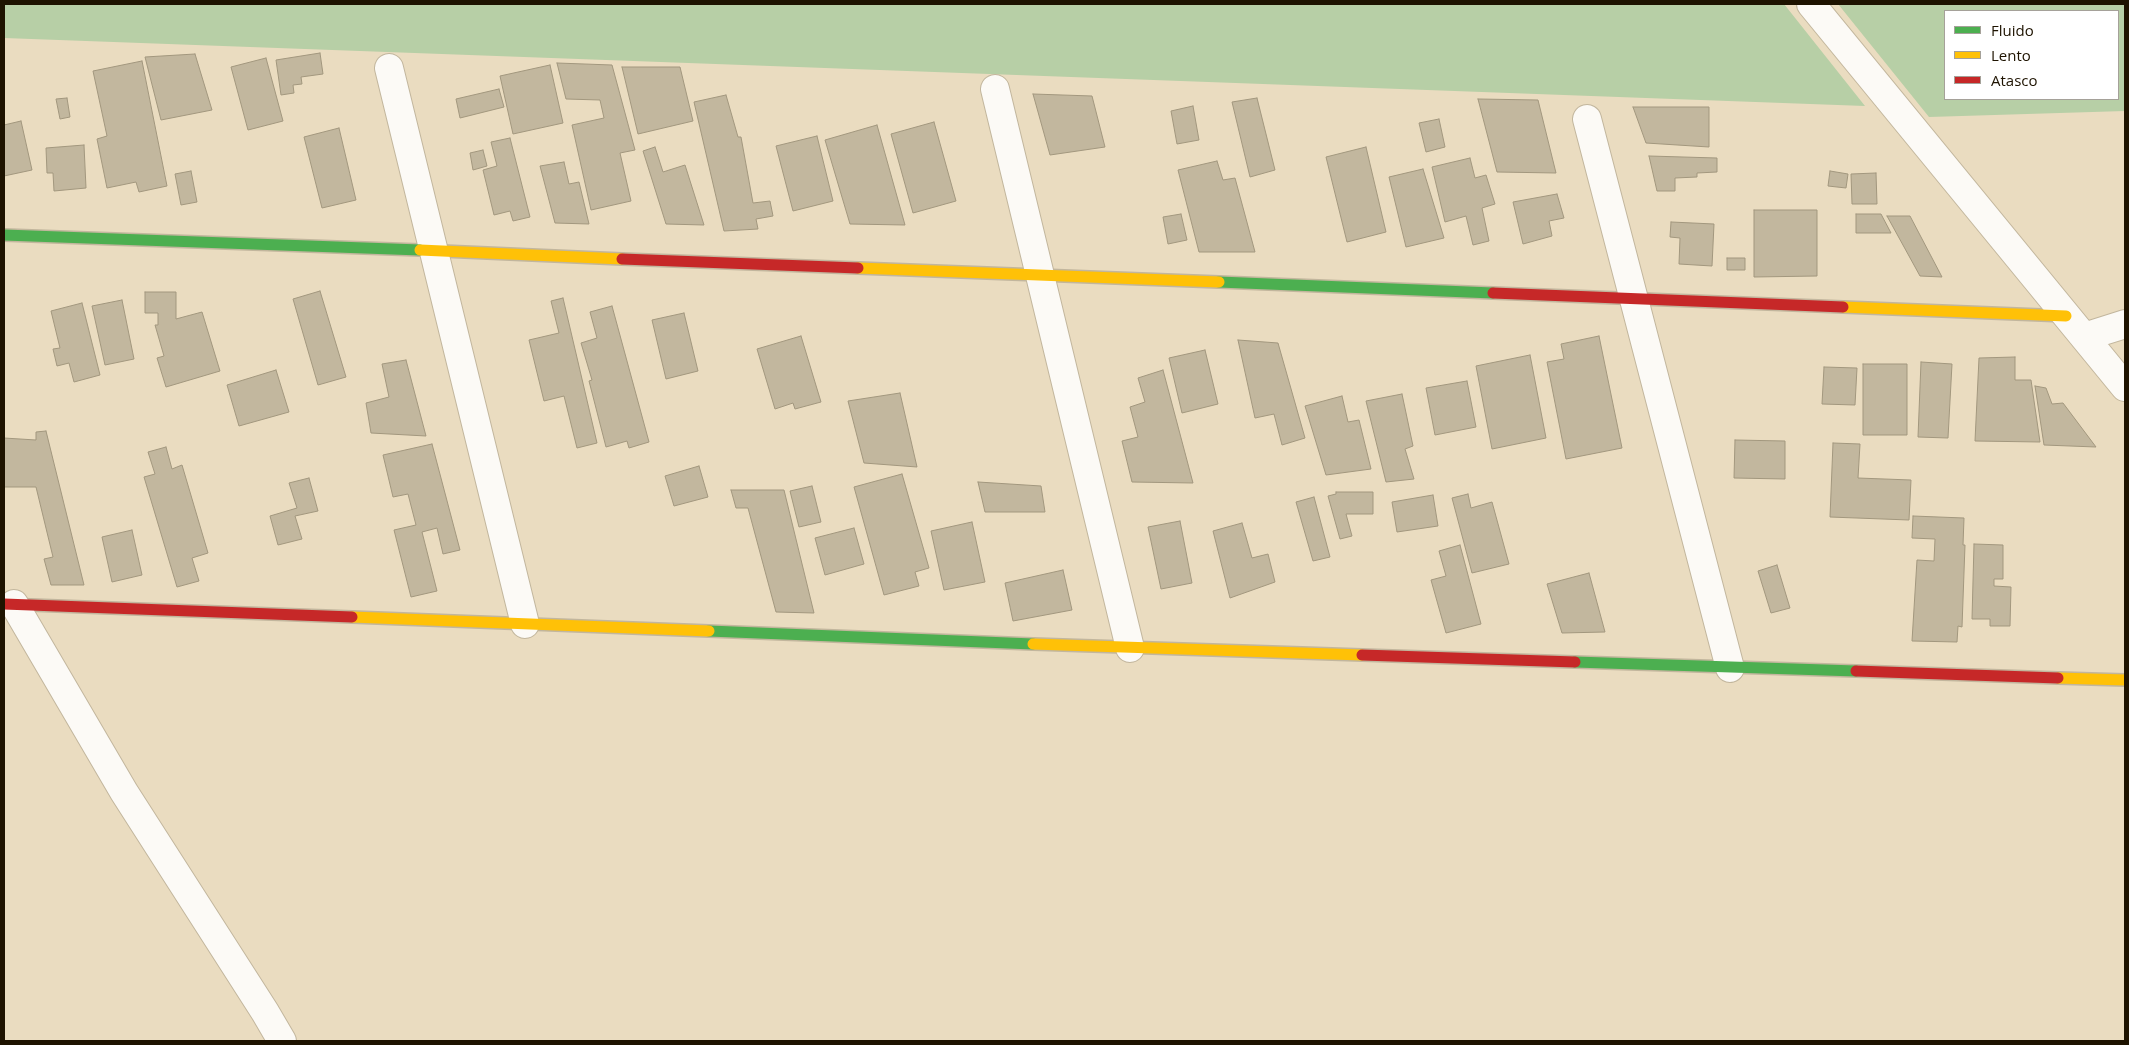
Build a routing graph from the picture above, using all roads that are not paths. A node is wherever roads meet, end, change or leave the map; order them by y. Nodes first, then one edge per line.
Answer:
1 (1811, 4) edge
2 (389, 68) dead end
3 (995, 89) dead end
4 (1588, 119) dead end
5 (4, 235) edge
6 (434, 250) junction
7 (1040, 276) junction
8 (1635, 300) junction
9 (2066, 316) junction
10 (2125, 324) edge
11 (2084, 337) junction
12 (2125, 387) edge
13 (9, 604) edge
14 (525, 624) junction
15 (1130, 648) junction
16 (1730, 668) junction
17 (2125, 680) edge
18 (282, 1041) edge

1 - 9 street
2 - 6 street
3 - 7 street
4 - 8 street
5 - 6 street
6 - 7 street
6 - 14 street
7 - 8 street
7 - 15 street
8 - 9 street
8 - 16 street
9 - 11 street
10 - 11 street
11 - 12 street
13 - 14 street
13 - 18 street
14 - 15 street
15 - 16 street
16 - 17 street

